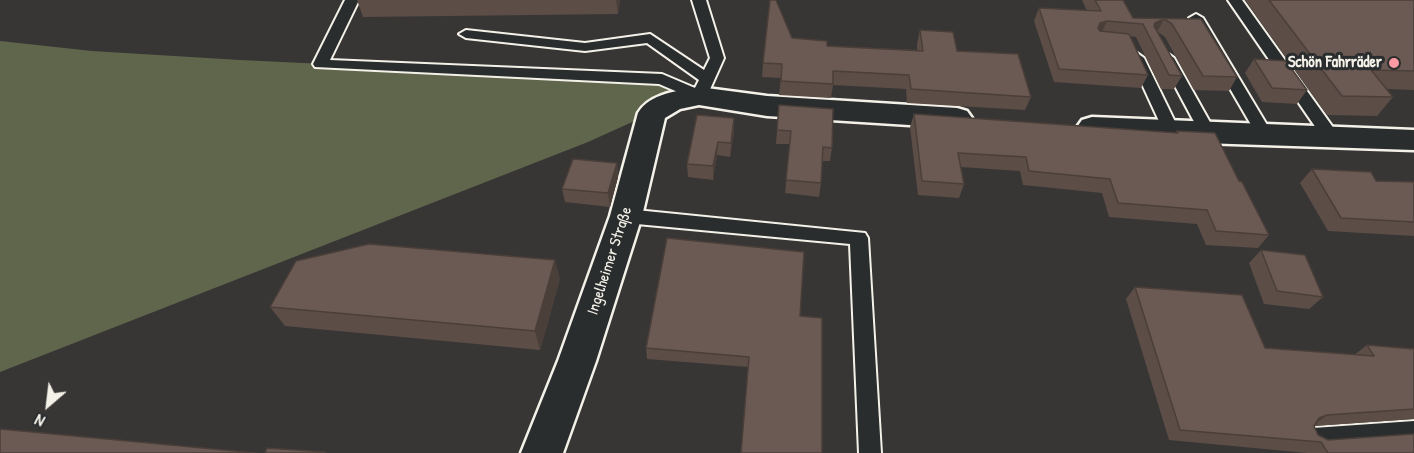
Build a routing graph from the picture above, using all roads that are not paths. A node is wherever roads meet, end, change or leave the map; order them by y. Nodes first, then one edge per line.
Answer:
1 (352, 0) edge
2 (699, 0) edge
3 (1235, 0) edge
4 (1196, 18) edge
5 (466, 34) dead end
6 (1129, 41) edge
7 (1161, 47) edge
8 (703, 88) junction
9 (989, 120) edge
10 (1071, 125) edge
11 (1173, 132) junction
12 (1208, 133) junction
13 (1265, 135) junction
14 (1331, 137) junction
15 (1414, 140) edge
16 (626, 216) junction
17 (1414, 431) edge
18 (1313, 438) edge
19 (542, 453) edge
20 (870, 453) edge

1 - 8 lane
2 - 8 lane
3 - 14 lane
4 - 13 lane
5 - 8 lane
6 - 11 lane
7 - 12 lane
8 - 9 street, Ingelheimer Straße
8 - 16 street, Ingelheimer Straße
10 - 11 street
11 - 12 street
12 - 13 street
13 - 14 street
14 - 15 street
16 - 19 street, Ingelheimer Straße
16 - 20 lane
17 - 18 lane

